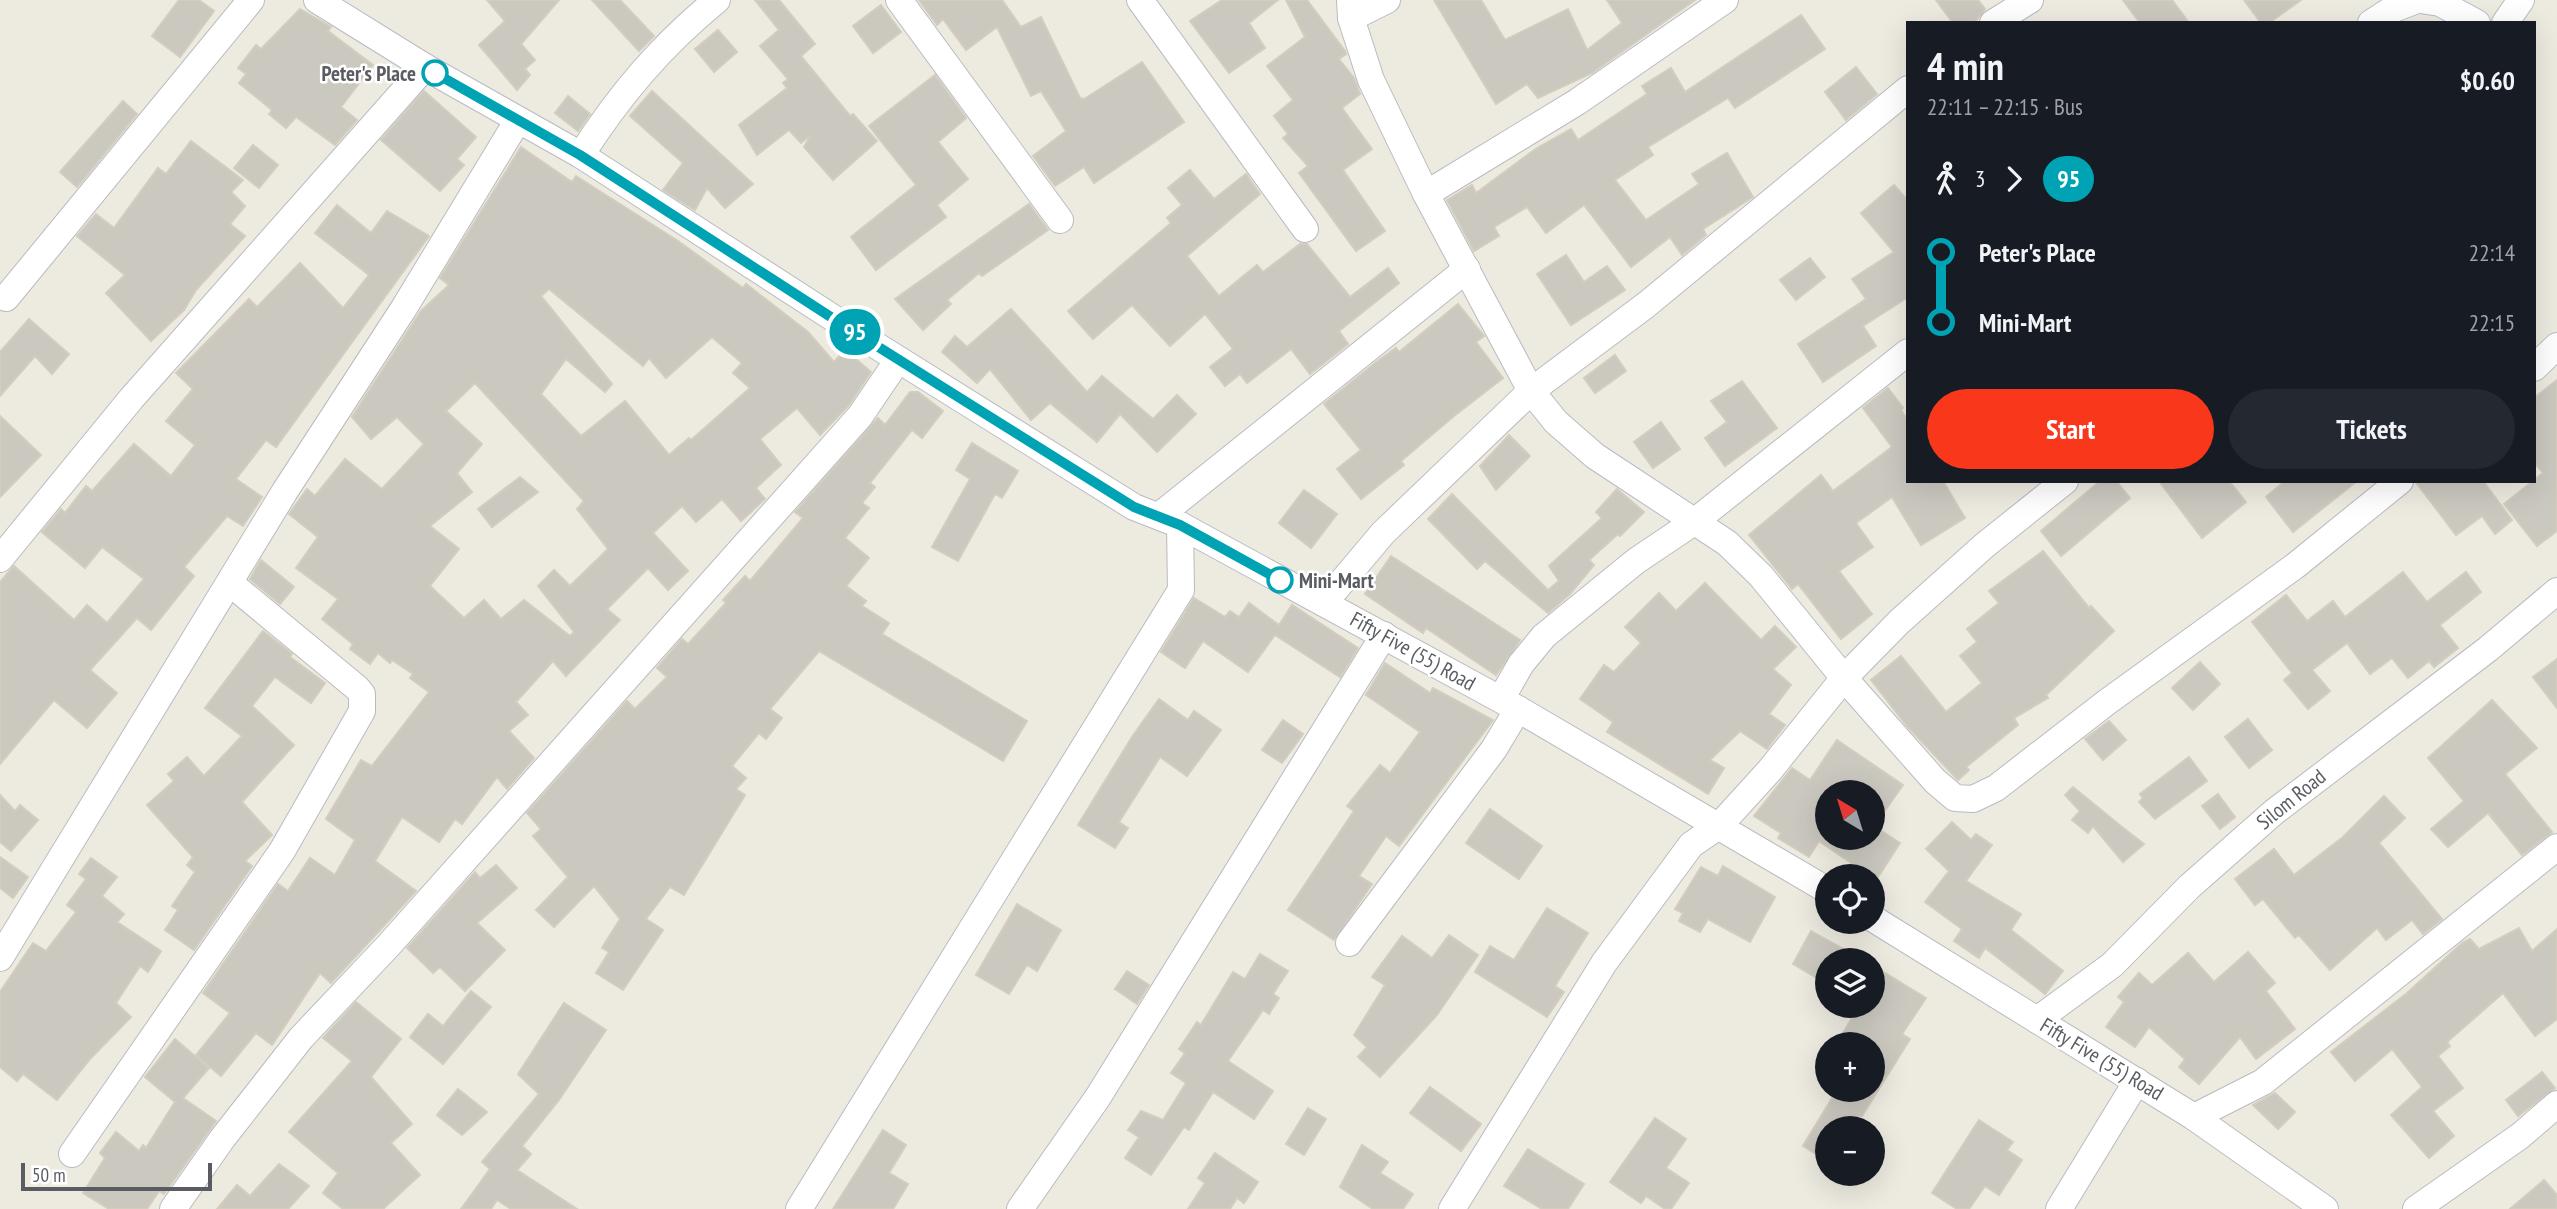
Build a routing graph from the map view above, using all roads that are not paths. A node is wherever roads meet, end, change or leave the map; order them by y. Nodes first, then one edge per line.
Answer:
1 (251, 0) edge
2 (317, 0) edge
3 (717, 0) edge
4 (899, 0) edge
5 (1140, 0) edge
6 (1387, 0) edge
7 (1725, 0) edge
8 (2030, 0) edge
9 (2418, 0) edge
10 (2521, 0) edge
11 (1350, 9) edge
12 (1996, 21) edge
13 (2374, 21) edge
14 (2473, 21) edge
15 (2506, 21) edge
16 (425, 67) junction
17 (1906, 91) edge
18 (517, 120) junction
19 (580, 155) junction
20 (1426, 194) junction
21 (1060, 220) dead end
22 (1305, 229) dead end
23 (1467, 270) junction
24 (6, 298) dead end
25 (2557, 346) edge
26 (1906, 354) edge
27 (898, 359) junction
28 (2536, 366) edge
29 (1531, 391) junction
30 (2063, 483) edge
31 (2398, 483) edge
32 (1170, 521) junction
33 (1694, 522) junction
34 (0, 559) edge
35 (230, 583) junction
36 (2557, 591) edge
37 (1324, 603) junction
38 (1384, 635) junction
39 (1844, 678) junction
40 (1509, 704) junction
41 (1720, 825) junction
42 (2557, 846) edge
43 (1815, 883) edge
44 (1885, 926) edge
45 (1349, 943) dead end
46 (0, 958) edge
47 (2037, 1020) junction
48 (2137, 1081) junction
49 (2557, 1104) edge
50 (2194, 1117) junction
51 (72, 1154) dead end
52 (173, 1209) edge
53 (799, 1209) edge
54 (1020, 1209) edge
55 (1452, 1209) edge
56 (2059, 1209) edge
57 (2325, 1209) edge
58 (2416, 1209) edge

1 - 24 street
2 - 16 street, Fifty Five (55) Road
3 - 19 street
4 - 21 street
5 - 22 street
6 - 11 street
7 - 20 street
8 - 12 street
9 - 13 street
9 - 14 street
10 - 15 street
11 - 20 street
16 - 18 street, Fifty Five (55) Road
16 - 34 street
17 - 29 street
18 - 19 street, Fifty Five (55) Road
18 - 35 street
19 - 27 street, Fifty Five (55) Road
20 - 23 street
23 - 29 street
23 - 32 street
25 - 28 street
26 - 33 street
27 - 32 street, Fifty Five (55) Road
27 - 52 street
29 - 33 street
29 - 37 street
30 - 39 street
31 - 39 street
32 - 37 street, Fifty Five (55) Road
32 - 53 street
33 - 39 street
33 - 40 street
35 - 46 street
35 - 51 street
36 - 47 street, Silom Road
37 - 38 street, Fifty Five (55) Road
38 - 40 street, Fifty Five (55) Road
38 - 54 street
39 - 41 street
40 - 41 street, Fifty Five (55) Road
40 - 45 street
41 - 43 street, Fifty Five (55) Road
41 - 55 street
42 - 50 street
44 - 47 street, Fifty Five (55) Road
47 - 48 street, Fifty Five (55) Road
48 - 50 street, Fifty Five (55) Road
48 - 56 street
49 - 58 street
50 - 57 street, Fifty Five (55) Road

